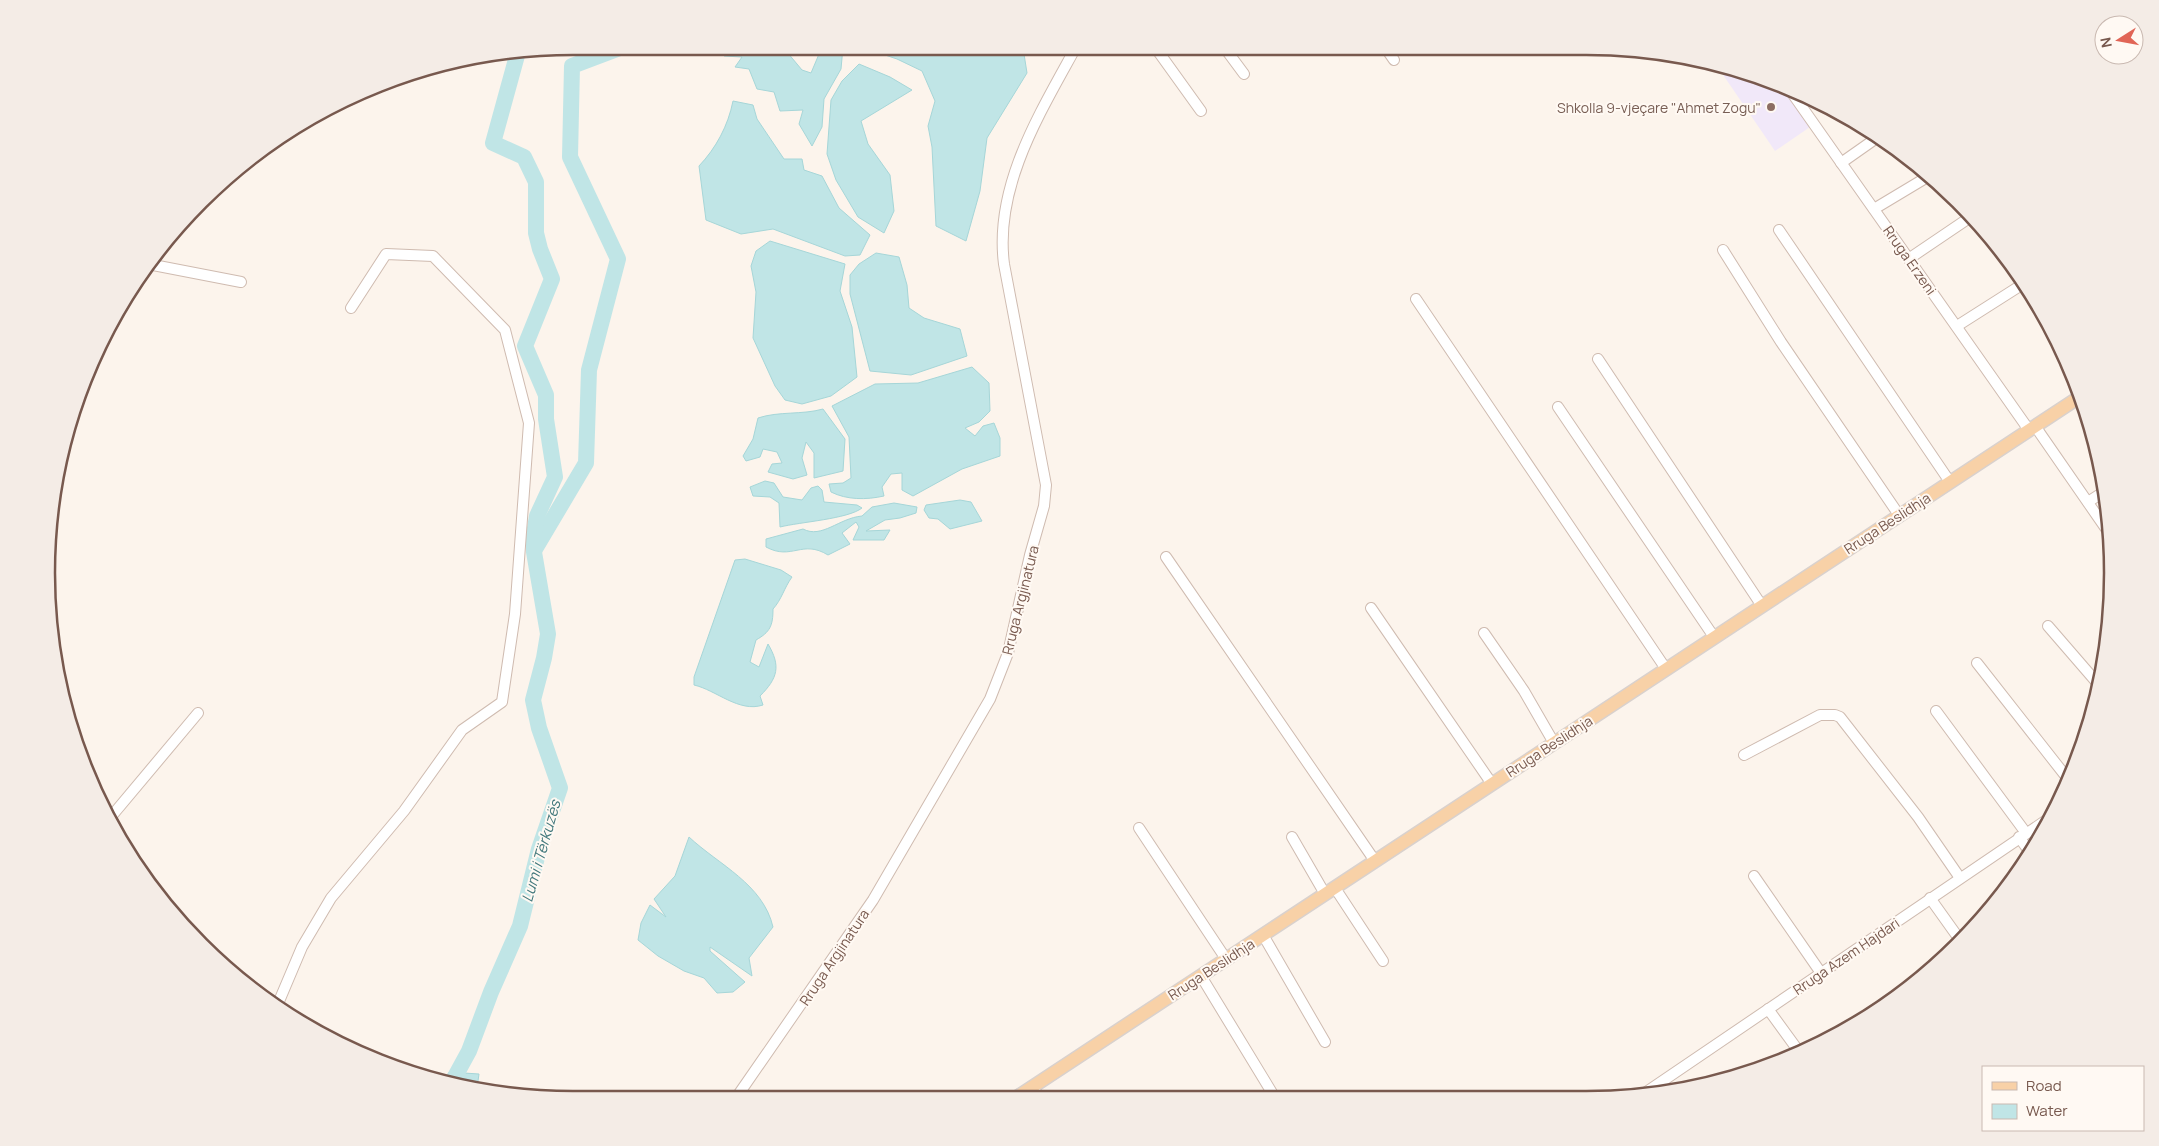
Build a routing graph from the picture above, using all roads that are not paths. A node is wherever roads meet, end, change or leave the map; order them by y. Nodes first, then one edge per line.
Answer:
1 (1072, 55) edge
2 (1161, 55) edge
3 (1230, 55) edge
4 (1391, 55) edge
5 (1394, 60) dead end
6 (1244, 74) dead end
7 (1798, 101) edge
8 (1201, 111) dead end
9 (1872, 141) edge
10 (1841, 163) junction
11 (1923, 180) edge
12 (1874, 209) junction
13 (1965, 221) edge
14 (1779, 230) dead end
15 (1723, 250) dead end
16 (1910, 258) junction
17 (156, 266) edge
18 (241, 282) dead end
19 (2019, 287) edge
20 (1416, 299) dead end
21 (351, 308) dead end
22 (1957, 326) junction
23 (1598, 359) dead end
24 (2075, 400) edge
25 (1558, 407) dead end
26 (2032, 428) junction
27 (1950, 482) junction
28 (2098, 495) edge
29 (2088, 502) junction
30 (1899, 516) junction
31 (2101, 522) edge
32 (1166, 557) dead end
33 (1762, 606) junction
34 (1371, 608) dead end
35 (2048, 626) dead end
36 (1484, 633) dead end
37 (1714, 638) junction
38 (1976, 663) dead end
39 (1666, 669) junction
40 (2093, 678) edge
41 (1936, 711) dead end
42 (198, 713) dead end
43 (1554, 743) junction
44 (1744, 755) dead end
45 (2064, 774) edge
46 (1492, 784) junction
47 (114, 813) edge
48 (2039, 825) edge
49 (1139, 828) dead end
50 (2023, 835) junction
51 (1292, 837) dead end
52 (2026, 846) edge
53 (1375, 861) junction
54 (1754, 876) dead end
55 (1960, 878) junction
56 (1330, 891) junction
57 (1930, 898) junction
58 (1263, 935) junction
59 (1956, 935) edge
60 (1226, 959) junction
61 (1383, 962) dead end
62 (1821, 973) junction
63 (1201, 976) junction
64 (280, 1000) edge
65 (1768, 1009) junction
66 (1325, 1042) dead end
67 (1795, 1047) edge
68 (1654, 1087) edge
69 (741, 1091) edge
70 (1037, 1091) edge
71 (1271, 1091) edge

1 - 69 street, Rruga Argjinatura
2 - 8 street
3 - 6 street
4 - 5 street
7 - 10 street, Rruga Erzeni
9 - 10 street
10 - 12 street, Rruga Erzeni
11 - 12 street
12 - 16 street, Rruga Erzeni
13 - 16 street
14 - 27 street
15 - 30 street
16 - 22 street, Rruga Erzeni
17 - 18 street
19 - 22 street
20 - 39 street
21 - 64 street
22 - 26 street, Rruga Erzeni
23 - 33 street
24 - 26 main road, Rruga Beslidhja
25 - 37 street
26 - 27 main road, Rruga Beslidhja
26 - 29 street, Rruga Erzeni
27 - 30 main road, Rruga Beslidhja
28 - 29 street
29 - 31 street, Rruga Erzeni
30 - 33 main road, Rruga Beslidhja
32 - 53 street
33 - 37 main road, Rruga Beslidhja
34 - 46 street
35 - 40 street
36 - 43 street
37 - 39 main road, Rruga Beslidhja
38 - 45 street
39 - 43 main road, Rruga Beslidhja
41 - 50 street
42 - 47 street
43 - 46 main road, Rruga Beslidhja
44 - 55 street
46 - 53 main road, Rruga Beslidhja
48 - 50 street, Rruga Azem Hajdari
49 - 60 street
50 - 52 street
50 - 55 street, Rruga Azem Hajdari
51 - 56 street
53 - 56 main road, Rruga Beslidhja
54 - 62 street
55 - 57 street, Rruga Azem Hajdari
56 - 58 main road, Rruga Beslidhja
56 - 61 street
57 - 59 street
57 - 62 street, Rruga Azem Hajdari
58 - 60 main road, Rruga Beslidhja
58 - 66 street
60 - 63 main road, Rruga Beslidhja
62 - 65 street, Rruga Azem Hajdari
63 - 70 main road, Rruga Beslidhja
63 - 71 street
65 - 67 street
65 - 68 street, Rruga Azem Hajdari

